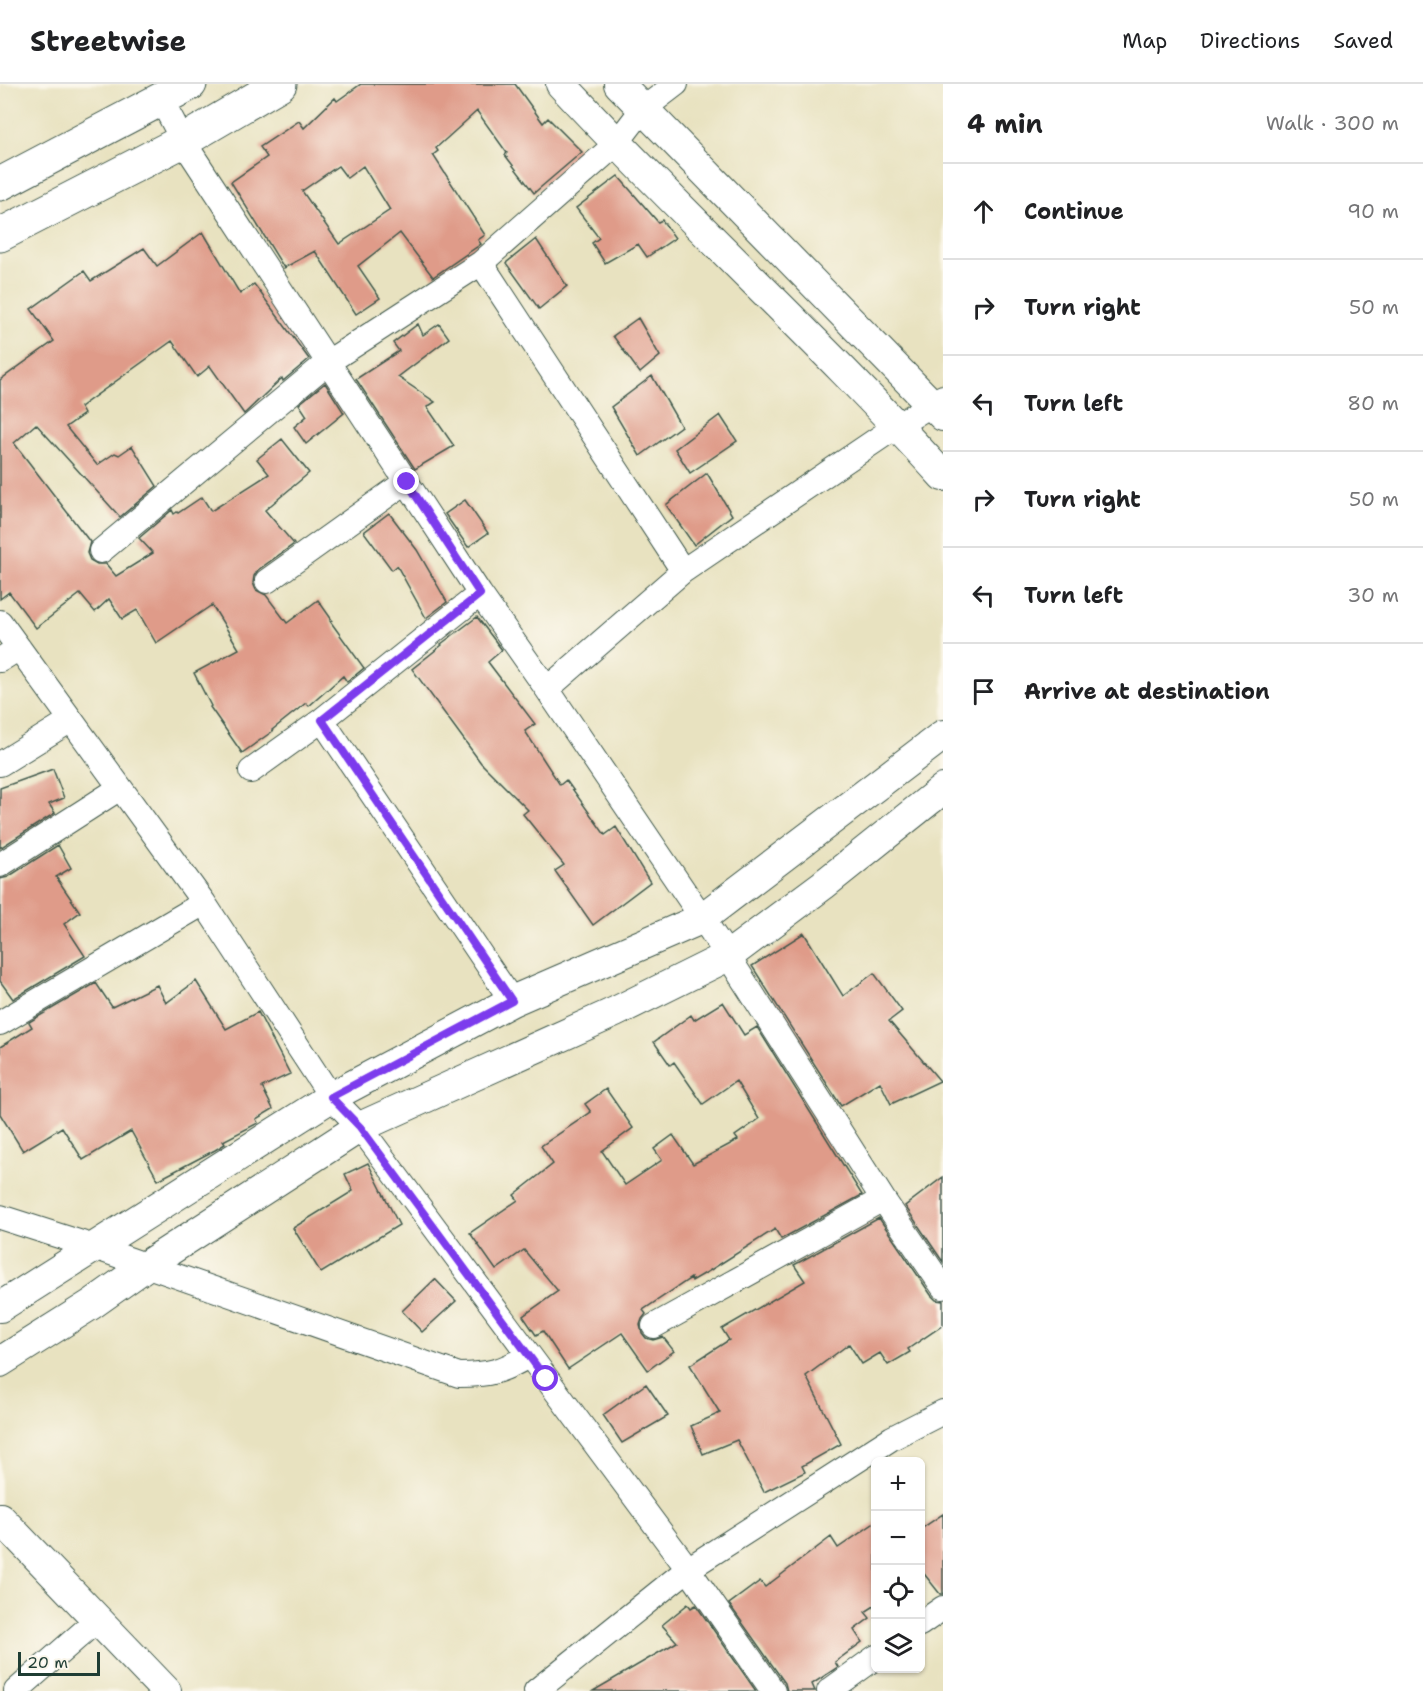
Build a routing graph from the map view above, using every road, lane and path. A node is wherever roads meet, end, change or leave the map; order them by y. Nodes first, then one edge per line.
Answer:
1 (190, 84) edge
2 (280, 84) edge
3 (561, 84) edge
4 (619, 84) edge
5 (676, 84) edge
6 (161, 99) junction
7 (642, 110) junction
8 (183, 141) junction
9 (616, 144) junction
10 (0, 184) edge
11 (0, 236) edge
12 (481, 263) junction
13 (328, 362) junction
14 (939, 406) edge
15 (897, 426) junction
16 (943, 476) edge
17 (407, 482) junction
18 (101, 551) dead end
19 (683, 571) junction
20 (267, 581) dead end
21 (480, 594) junction
22 (0, 622) edge
23 (10, 654) edge
24 (547, 689) junction
25 (71, 720) junction
26 (322, 720) junction
27 (943, 735) edge
28 (0, 764) edge
29 (251, 771) dead end
30 (120, 788) junction
31 (943, 789) edge
32 (0, 865) edge
33 (204, 903) junction
34 (702, 919) junction
35 (728, 956) junction
36 (512, 1001) junction
37 (0, 1023) edge
38 (331, 1097) junction
39 (360, 1127) junction
40 (883, 1199) junction
41 (0, 1217) edge
42 (94, 1247) junction
43 (147, 1265) junction
44 (943, 1287) edge
45 (0, 1307) edge
46 (654, 1326) dead end
47 (528, 1356) junction
48 (0, 1362) edge
49 (943, 1412) edge
50 (0, 1519) edge
51 (688, 1569) junction
52 (943, 1608) edge
53 (97, 1620) junction
54 (925, 1621) edge
55 (871, 1661) edge
56 (16, 1691) edge
57 (166, 1691) edge
58 (537, 1691) edge
59 (773, 1691) edge
60 (829, 1691) edge

1 - 6 main road
2 - 8 main road
3 - 9 street
4 - 7 street
5 - 7 street
6 - 8 street
6 - 10 main road
7 - 9 street
7 - 14 street
8 - 11 main road
8 - 13 street
9 - 12 street
9 - 15 street
12 - 13 street
12 - 19 street
13 - 17 street
13 - 18 street
14 - 15 street
15 - 16 street
15 - 19 street
17 - 20 street
17 - 21 street
19 - 24 street
21 - 24 street
21 - 26 street
22 - 23 street
23 - 25 street
24 - 34 street
25 - 28 street
25 - 30 street
26 - 29 street
26 - 36 street
27 - 34 street
30 - 32 street
30 - 33 street
31 - 35 street
33 - 37 street
33 - 38 street
34 - 35 street
34 - 36 street
35 - 39 street
35 - 40 street
36 - 38 street
38 - 39 street
38 - 42 street
39 - 43 street
39 - 47 street
40 - 44 street
40 - 46 street
41 - 42 street
42 - 43 street
42 - 45 street
43 - 47 street
43 - 48 street
47 - 51 street
49 - 51 street
50 - 53 street
51 - 58 street
51 - 59 street
52 - 54 street
53 - 56 street
53 - 57 street
55 - 60 street

